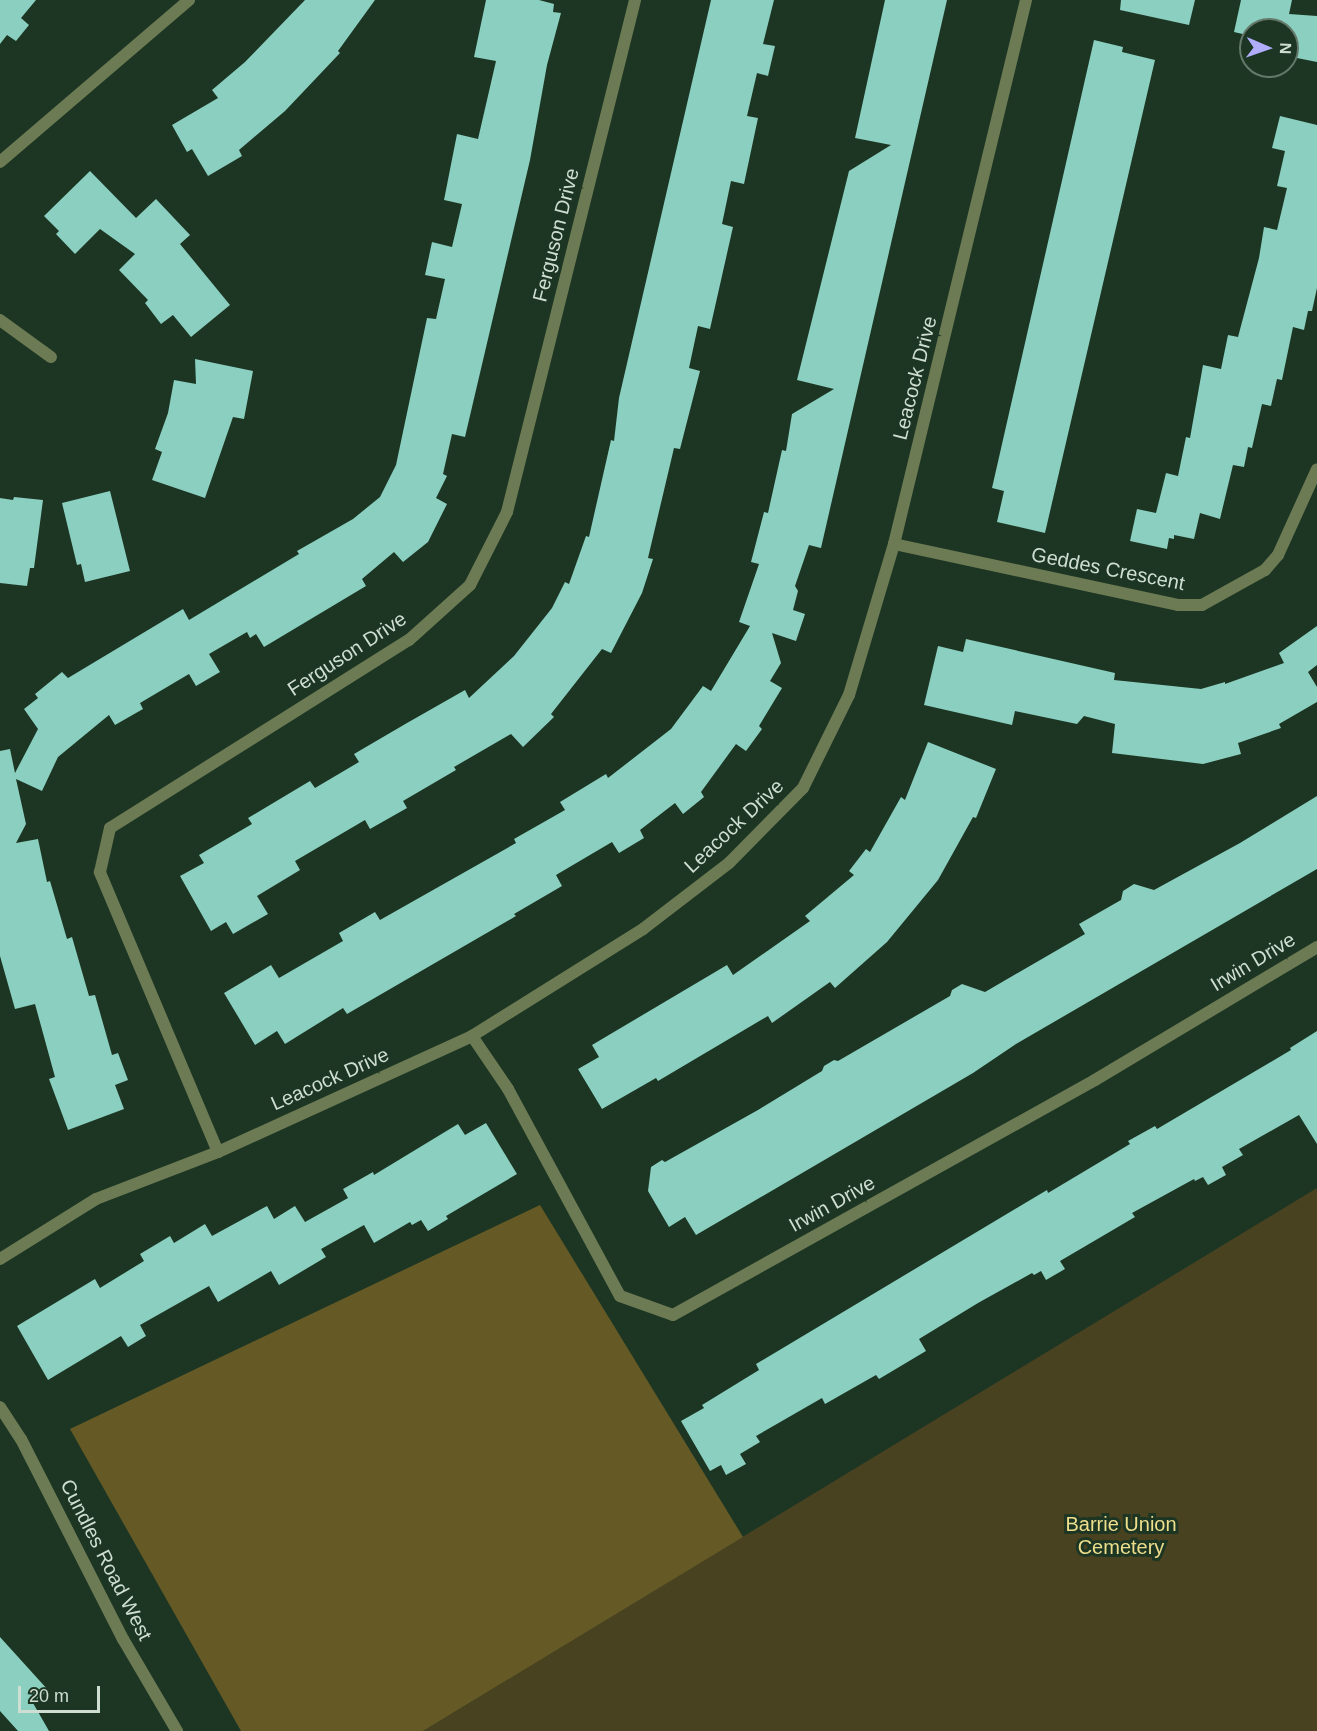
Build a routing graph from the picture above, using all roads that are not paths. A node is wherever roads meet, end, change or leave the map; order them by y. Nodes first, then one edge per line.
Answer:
1 (189, 0) edge
2 (635, 0) edge
3 (1026, 0) edge
4 (0, 162) edge
5 (0, 320) edge
6 (51, 357) dead end
7 (1317, 469) edge
8 (894, 544) junction
9 (1317, 947) edge
10 (472, 1036) junction
11 (218, 1152) junction
12 (0, 1259) edge
13 (0, 1407) edge
14 (177, 1731) edge

1 - 4 street
2 - 11 street, Ferguson Drive
3 - 8 street, Leacock Drive
5 - 6 street
7 - 8 street, Geddes Crescent
8 - 10 street, Leacock Drive
9 - 10 street, Irwin Drive
10 - 11 street, Leacock Drive
11 - 12 street, Leacock Drive
13 - 14 street, Cundles Road West

